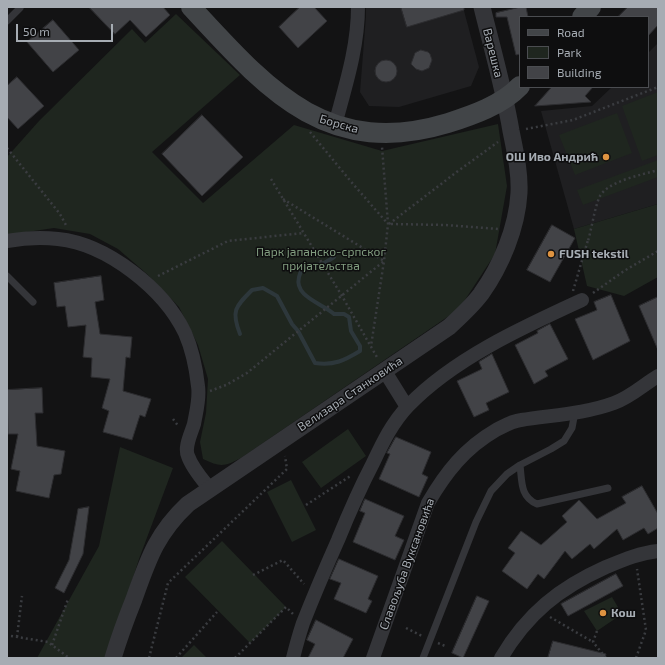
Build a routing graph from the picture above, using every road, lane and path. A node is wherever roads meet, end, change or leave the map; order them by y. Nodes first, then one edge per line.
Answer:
1 (19, 7) edge
2 (191, 7) edge
3 (358, 7) edge
4 (482, 7) edge
5 (591, 7) edge
6 (583, 16) edge
7 (7, 21) edge
8 (519, 87) edge
9 (658, 87) edge
10 (505, 98) junction
11 (335, 125) junction
12 (309, 131) dead end
13 (381, 132) junction
14 (512, 132) junction
15 (7, 148) edge
16 (658, 170) edge
17 (271, 179) dead end
18 (282, 199) junction
19 (60, 214) dead end
20 (388, 224) junction
21 (512, 230) junction
22 (303, 233) junction
23 (7, 241) edge
24 (658, 251) edge
25 (384, 261) junction
26 (7, 276) edge
27 (145, 283) junction
28 (342, 296) junction
29 (582, 300) joint
30 (33, 302) dead end
31 (568, 307) junction
32 (371, 346) junction
33 (384, 370) junction
34 (658, 376) edge
35 (198, 394) junction
36 (407, 407) junction
37 (575, 412) junction
38 (282, 440) junction
39 (374, 460) junction
40 (520, 465) junction
41 (608, 488) dead end
42 (210, 489) junction
43 (306, 505) dead end
44 (658, 551) edge
45 (636, 555) junction
46 (252, 575) dead end
47 (314, 595) junction
48 (22, 596) dead end
49 (68, 599) dead end
50 (537, 610) junction
51 (217, 612) dead end
52 (303, 624) junction
53 (406, 628) dead end
54 (596, 631) dead end
55 (11, 636) dead end
56 (422, 636) dead end
57 (17, 637) junction
58 (593, 642) junction
59 (52, 645) junction
60 (69, 658) edge
61 (113, 658) edge
62 (149, 658) edge
63 (176, 658) edge
64 (235, 658) edge
65 (293, 658) edge
66 (373, 658) edge
67 (422, 658) edge
68 (500, 658) edge
69 (606, 658) edge
70 (636, 658) edge

1 - 7 lane
2 - 11 main road, Борска
3 - 11 street
4 - 10 street, Варешка
5 - 6 main road
8 - 10 main road, Борска
9 - 14 path
10 - 13 main road, Борска
10 - 14 street, Велизара Станковића
11 - 13 main road, Борска
12 - 20 path
13 - 20 path
14 - 20 path
14 - 21 street, Велизара Станковића
15 - 19 path
16 - 31 path
17 - 18 path
18 - 22 path
18 - 25 path
20 - 21 path
20 - 25 path
21 - 33 street, Велизара Станковића
22 - 27 path
22 - 28 path
23 - 27 street
24 - 29 path
25 - 28 path
25 - 32 path
26 - 30 lane
27 - 35 street
28 - 32 path
28 - 35 path
29 - 31 street
31 - 36 street
32 - 33 path
33 - 36 street
33 - 38 street, Велизара Станковића
34 - 37 street, Славољуба Вуксановића
35 - 42 street
36 - 39 street
37 - 40 lane
37 - 66 street, Славољуба Вуксановића
38 - 42 street, Велизара Станковића
38 - 62 path
39 - 43 path
39 - 47 street
40 - 41 lane
40 - 67 lane
42 - 61 street, Велизара Станковића
44 - 45 street
45 - 50 street
45 - 70 path
46 - 47 path
47 - 52 street
48 - 57 path
49 - 59 path
50 - 58 path
50 - 68 street
51 - 63 path
52 - 64 path
52 - 65 street
53 - 56 path
54 - 58 path
55 - 57 path
57 - 59 path
58 - 69 path
59 - 60 path

